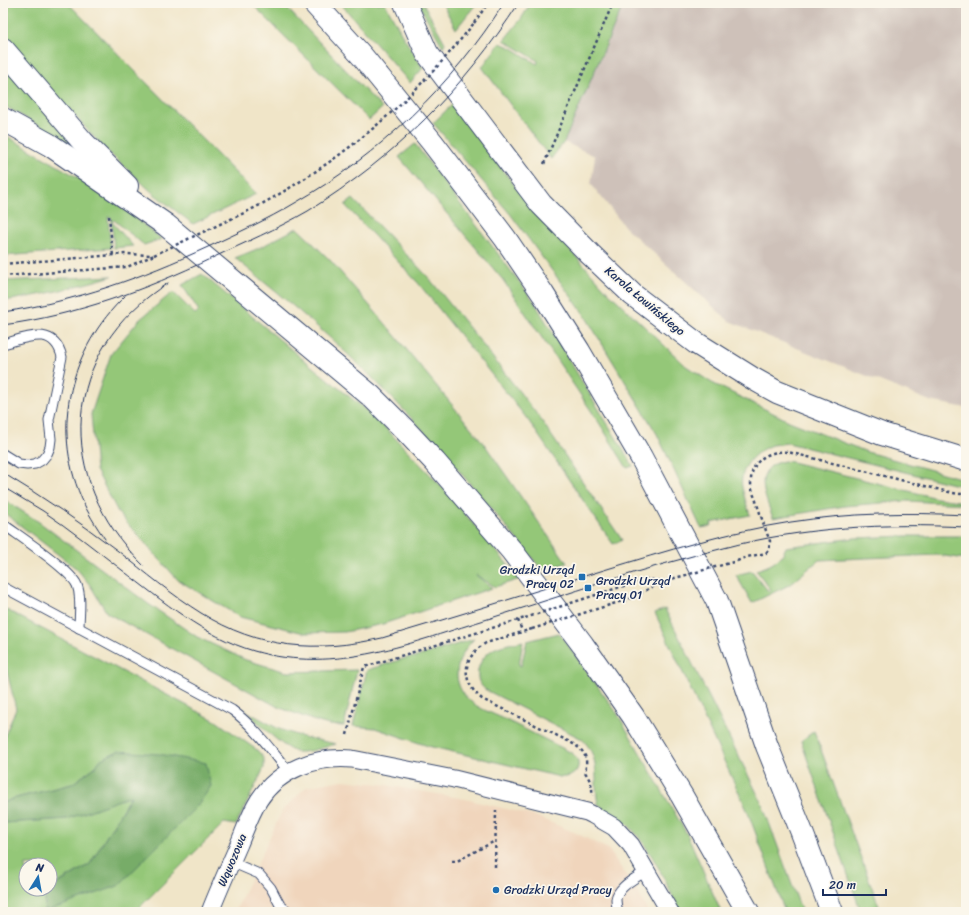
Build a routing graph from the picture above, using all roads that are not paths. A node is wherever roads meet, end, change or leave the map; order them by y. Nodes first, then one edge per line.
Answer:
1 (314, 3) edge
2 (405, 3) edge
3 (3, 49) edge
4 (3, 119) edge
5 (166, 225) junction
6 (3, 344) edge
7 (3, 454) edge
8 (966, 460) edge
9 (3, 524) edge
10 (3, 587) edge
11 (78, 628) junction
12 (289, 772) junction
13 (231, 862) junction
14 (647, 870) junction
15 (210, 912) edge
16 (289, 912) edge
17 (618, 912) edge
18 (670, 912) edge
19 (748, 912) edge
20 (832, 912) edge

1 - 20 main road
2 - 8 main road, Karola Łowińskiego
3 - 5 main road
4 - 5 main road
5 - 19 main road
6 - 7 lane
9 - 11 lane
10 - 11 lane
11 - 12 lane
12 - 13 street, Wąwozowa
12 - 14 street, Wąwozowa
13 - 15 street, Wąwozowa
13 - 16 lane
14 - 17 lane
14 - 18 street, Wąwozowa

